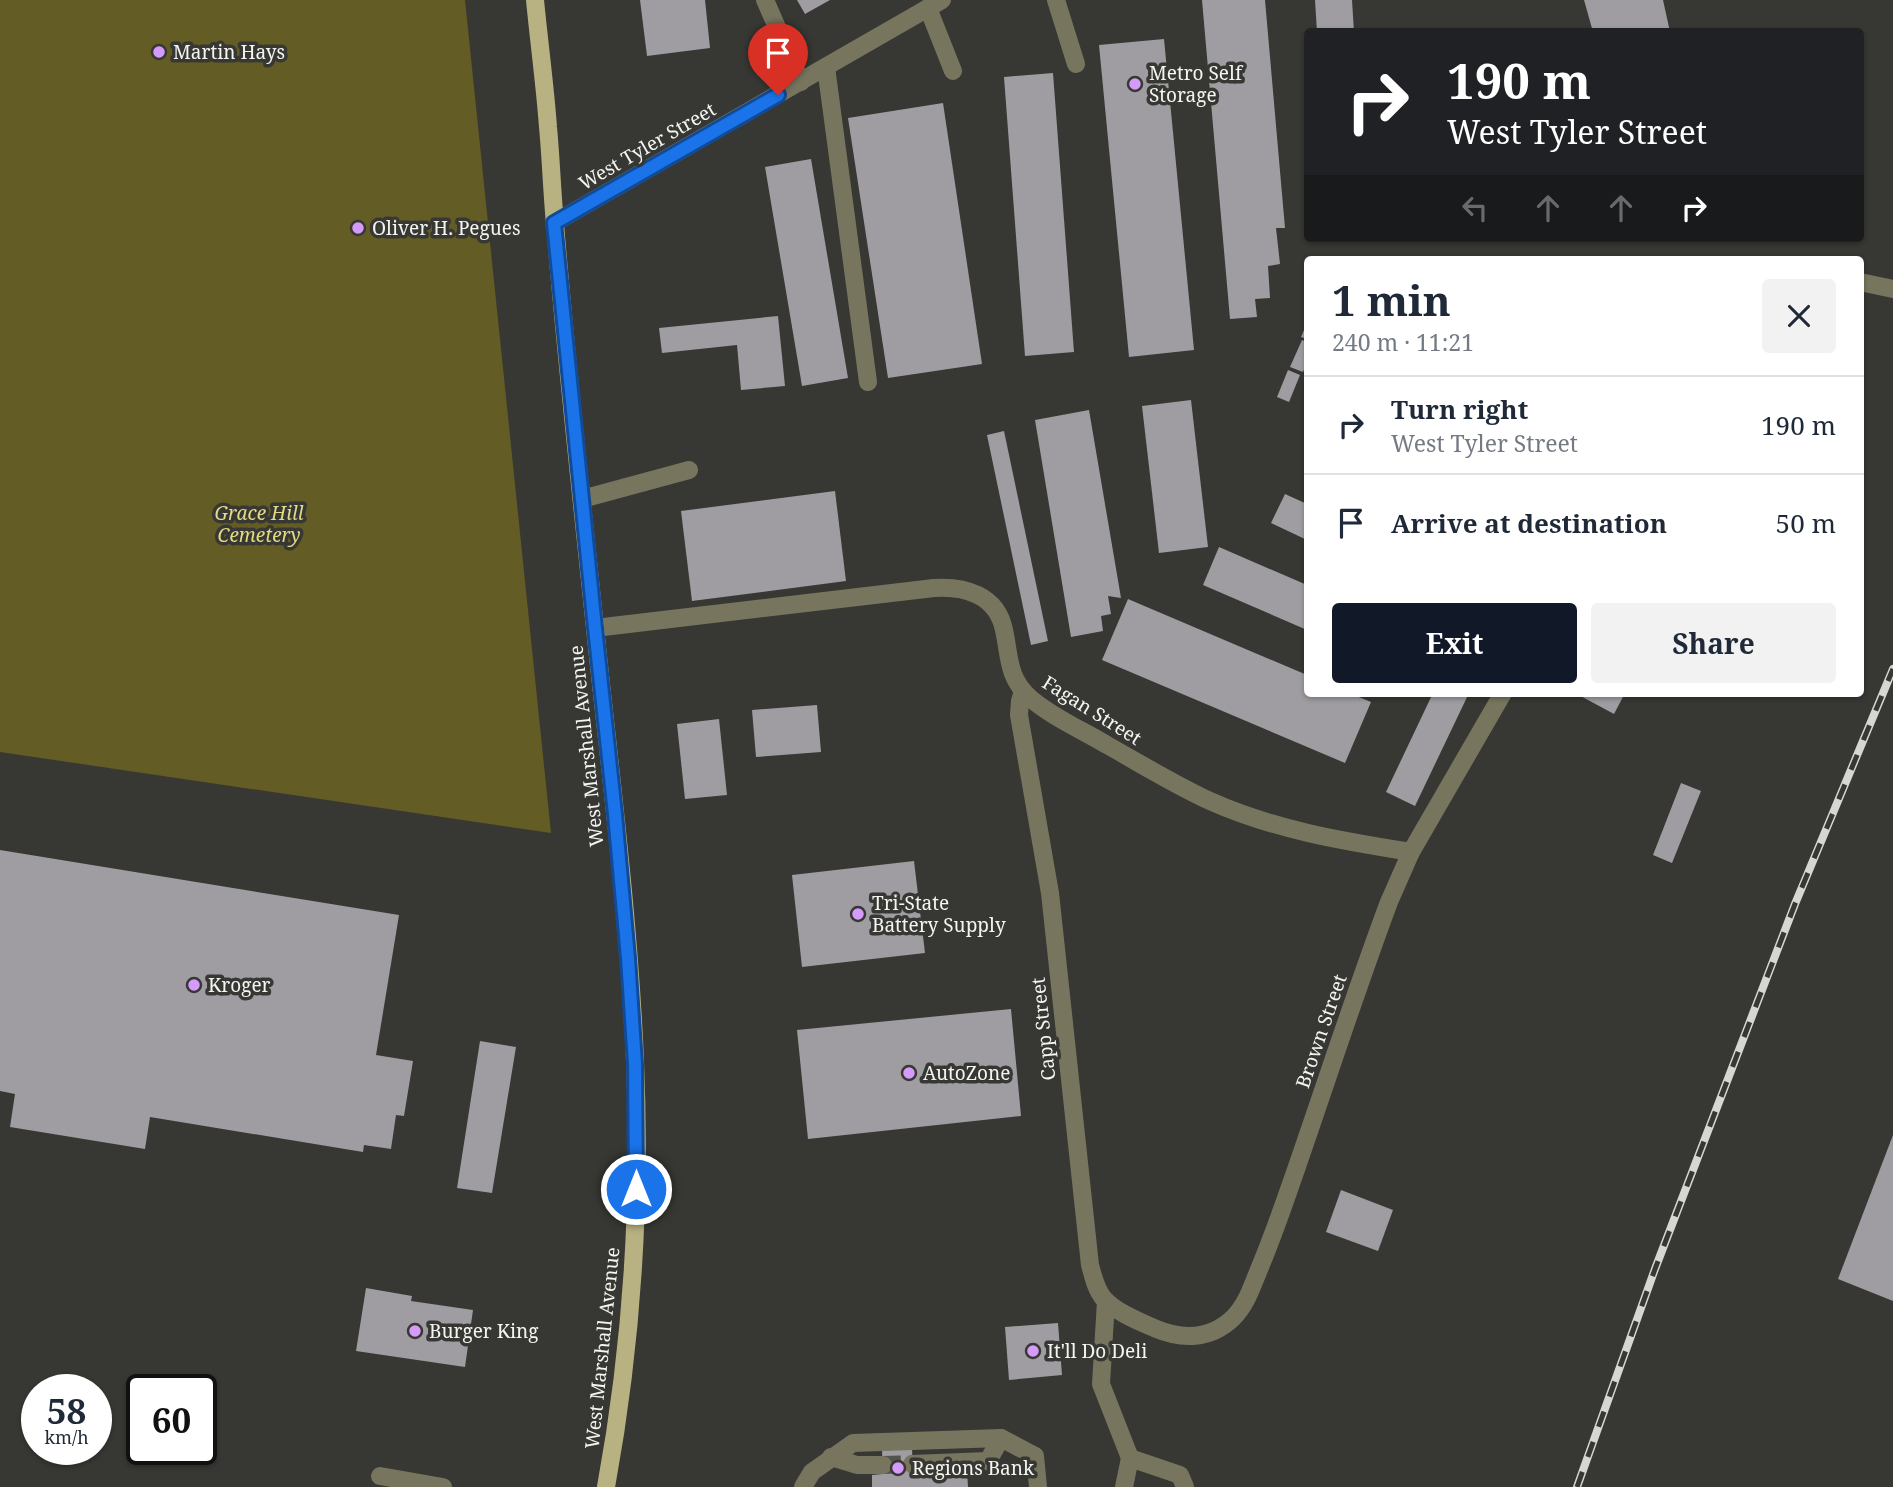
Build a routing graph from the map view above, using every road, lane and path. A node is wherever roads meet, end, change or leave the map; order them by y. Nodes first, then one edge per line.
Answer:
1 (535, 0) edge
2 (765, 0) edge
3 (1056, 0) edge
4 (935, 4) edge
5 (1076, 64) dead end
6 (826, 67) junction
7 (953, 71) dead end
8 (801, 82) junction
9 (554, 223) junction
10 (1864, 283) edge
11 (1893, 289) edge
12 (868, 382) dead end
13 (689, 470) dead end
14 (582, 499) junction
15 (595, 628) junction
16 (1023, 691) junction
17 (1501, 697) edge
18 (1411, 852) junction
19 (1106, 1301) junction
20 (1001, 1438) junction
21 (831, 1457) junction
22 (1130, 1458) junction
23 (912, 1464) tunnel mouth
24 (883, 1465) tunnel mouth
25 (380, 1476) dead end
26 (443, 1487) edge
27 (606, 1487) edge
28 (803, 1487) edge
29 (1038, 1487) edge
30 (1124, 1487) edge
31 (1185, 1487) edge

1 - 9 main road, West Marshall Avenue
2 - 8 street
3 - 5 street
4 - 6 street, West Tyler Street
4 - 7 street
6 - 8 street, West Tyler Street
6 - 12 street
8 - 9 street, West Tyler Street
9 - 14 main road, West Marshall Avenue
10 - 11 street
13 - 14 street
14 - 15 main road, West Marshall Avenue
15 - 16 street, Fagan Street
15 - 27 main road, West Marshall Avenue
16 - 18 street, Fagan Street
16 - 19 street, Capp Street
17 - 18 street, Brown Street
18 - 19 street, Brown Street
19 - 22 street
20 - 21 street
20 - 23 street
20 - 29 street
21 - 24 street
21 - 28 street
22 - 30 street
22 - 31 street
25 - 26 street

